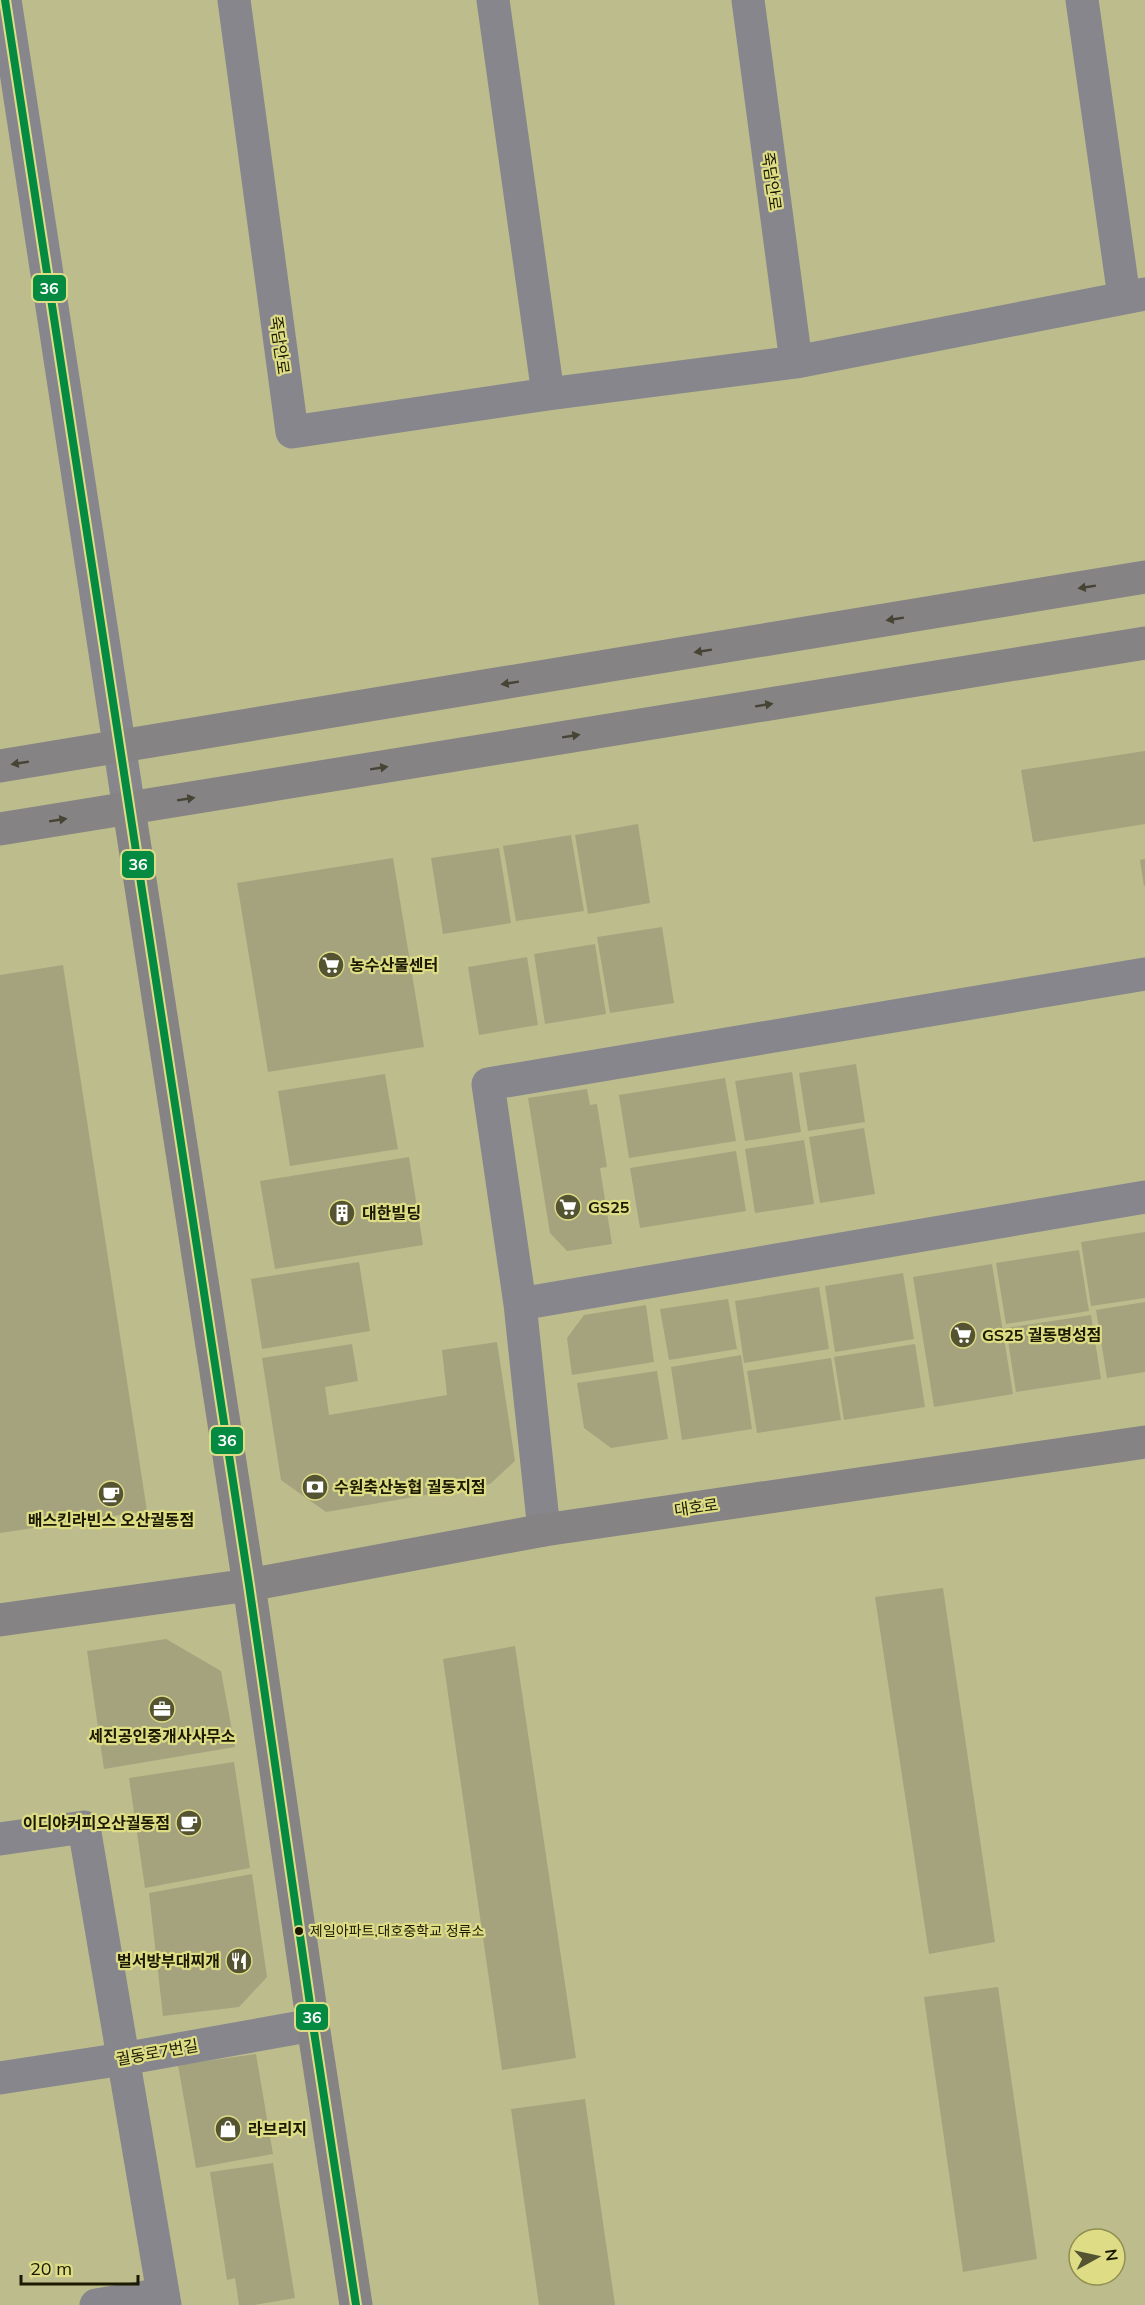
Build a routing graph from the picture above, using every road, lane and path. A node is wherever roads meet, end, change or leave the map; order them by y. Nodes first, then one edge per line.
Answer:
1 (5, 0) edge
2 (234, 0) edge
3 (493, 0) edge
4 (748, 0) edge
5 (1082, 0) edge
6 (1135, 296) edge
7 (796, 362) junction
8 (548, 394) junction
9 (1145, 578) edge
10 (1145, 643) edge
11 (119, 748) junction
12 (0, 766) edge
13 (129, 809) junction
14 (0, 829) edge
15 (1145, 974) edge
16 (1145, 1197) edge
17 (520, 1304) junction
18 (1145, 1442) edge
19 (544, 1530) junction
20 (249, 1585) junction
21 (0, 1620) edge
22 (0, 1839) edge
23 (313, 2025) junction
24 (123, 2059) junction
25 (0, 2078) edge
26 (164, 2300) edge
27 (96, 2305) edge
28 (356, 2305) edge

1 - 11 street
2 - 8 street, 죽담안로
3 - 8 street
4 - 7 street, 죽담안로
5 - 6 street, 죽담안로
6 - 7 street, 죽담안로
7 - 8 street, 죽담안로
9 -> 11 street
13 -> 10 street
11 -> 12 street
11 - 13 street
14 -> 13 street
13 - 20 street
15 - 17 street
16 - 17 street
17 - 19 street
18 - 19 street, 대호로
19 - 20 street, 대호로
20 - 21 street, 대호로
20 - 23 street
22 - 24 street
23 - 24 street, 궐동로7번길
23 - 28 street
24 - 25 street, 궐동로7번길
24 - 26 street
26 - 27 street

